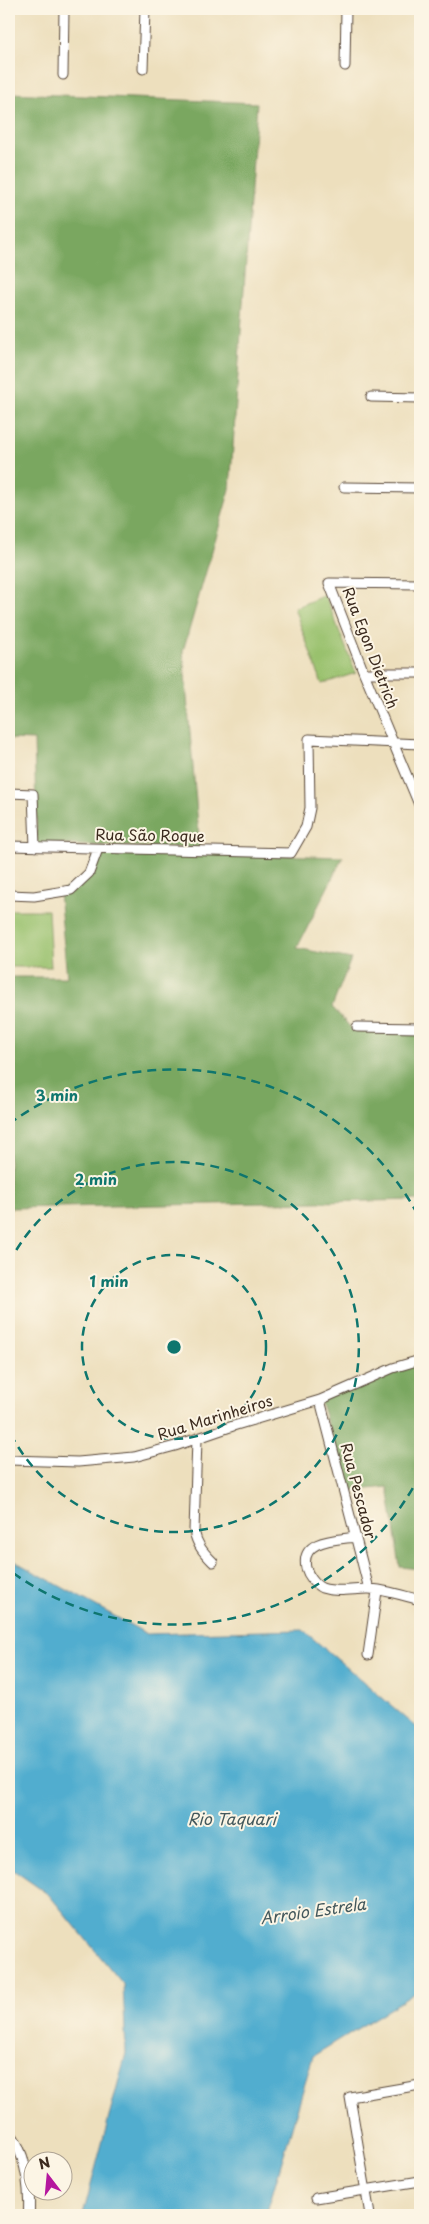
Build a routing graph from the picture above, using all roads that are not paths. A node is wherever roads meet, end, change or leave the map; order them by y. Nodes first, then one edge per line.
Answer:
1 (64, 9) edge
2 (145, 9) edge
3 (346, 9) edge
4 (345, 66) dead end
5 (143, 69) dead end
6 (63, 75) dead end
7 (371, 397) dead end
8 (420, 398) edge
9 (344, 487) dead end
10 (420, 488) edge
11 (420, 584) edge
12 (364, 673) junction
13 (420, 673) edge
14 (393, 743) junction
15 (420, 744) edge
16 (9, 793) edge
17 (420, 807) edge
18 (9, 846) edge
19 (35, 847) junction
20 (98, 849) junction
21 (9, 895) edge
22 (357, 1027) dead end
23 (420, 1028) edge
24 (420, 1360) edge
25 (320, 1400) junction
26 (197, 1439) junction
27 (9, 1460) edge
28 (356, 1537) junction
29 (213, 1562) dead end
30 (373, 1590) junction
31 (420, 1600) edge
32 (368, 1655) dead end
33 (420, 2085) edge
34 (9, 2132) edge
35 (12, 2142) edge
36 (420, 2181) edge
37 (366, 2190) junction
38 (316, 2198) dead end
39 (30, 2215) edge
40 (370, 2215) edge

1 - 6 street
2 - 5 street
3 - 4 street
7 - 8 street
9 - 10 street
11 - 12 street, Rua Egon Dietrich
12 - 13 street
12 - 14 street, Rua Egon Dietrich
14 - 15 street
14 - 17 street, Rua Egon Dietrich
14 - 20 street, Rua São Roque
16 - 19 street
18 - 19 street, Rua São Roque
19 - 20 street, Rua São Roque
20 - 21 street
22 - 23 street
24 - 25 street, Rua Marinheiros
25 - 26 street, Rua Marinheiros
25 - 28 street, Rua Pescador
26 - 27 street, Rua Marinheiros
26 - 29 street
28 - 30 street, Rua Pescador
28 - 30 street
30 - 31 street
30 - 32 street
33 - 37 street
34 - 35 main road
35 - 39 main road
36 - 37 street
37 - 38 street
37 - 40 street

